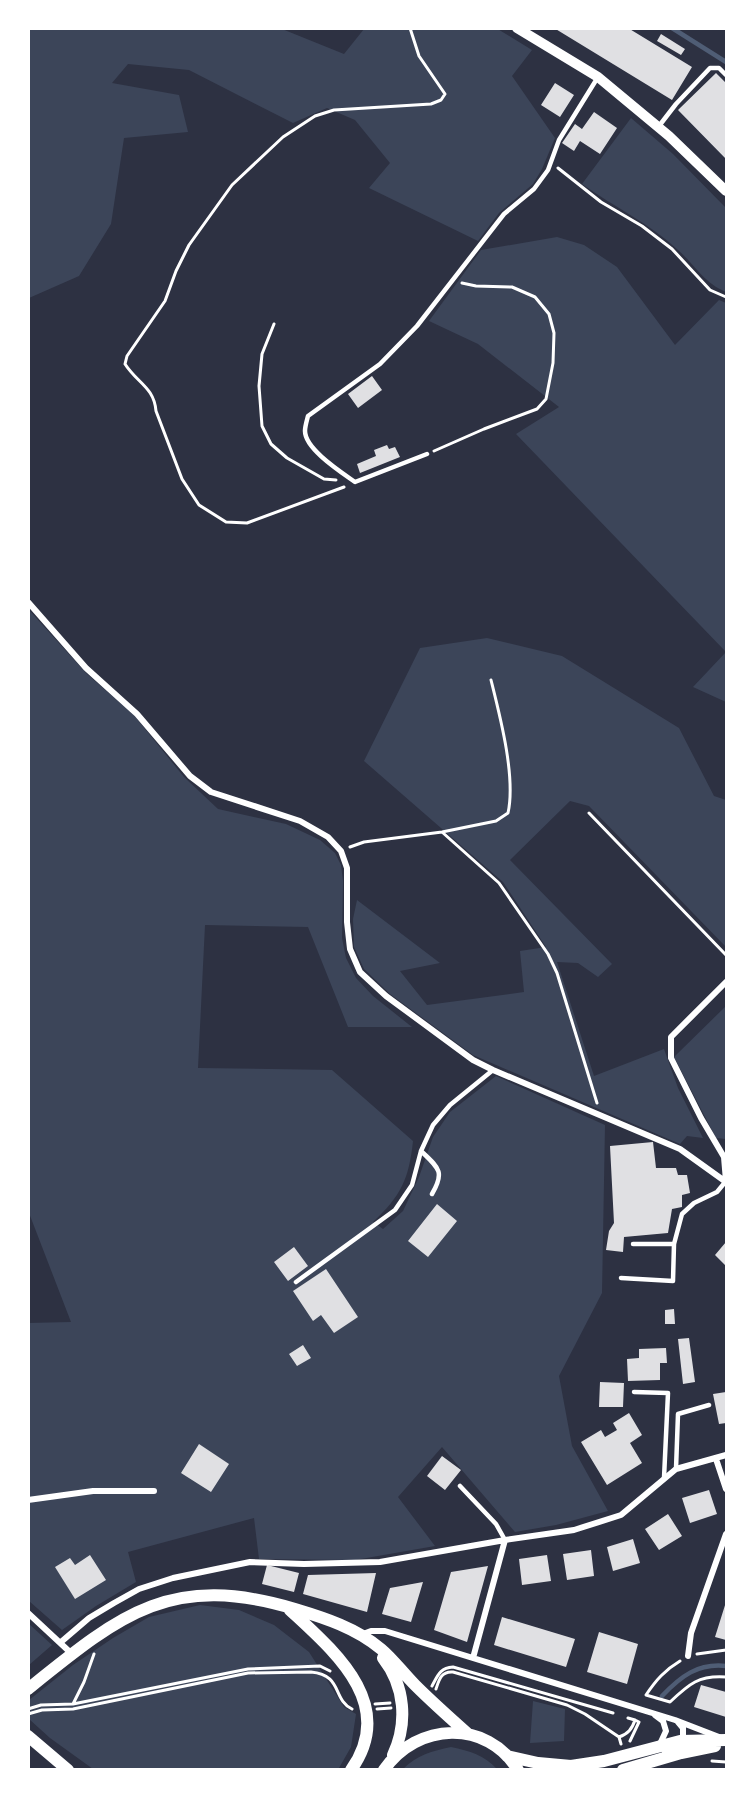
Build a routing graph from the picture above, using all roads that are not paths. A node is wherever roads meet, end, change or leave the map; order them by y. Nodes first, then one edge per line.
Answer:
1 (517, 28) edge
2 (726, 75) edge
3 (598, 77) junction
4 (658, 127) junction
5 (726, 191) edge
6 (427, 454) road end
7 (28, 602) edge
8 (726, 982) edge
9 (493, 1070) junction
10 (422, 1151) junction
11 (726, 1181) edge
12 (432, 1194) dead end
13 (633, 1244) dead end
14 (674, 1244) junction
15 (621, 1278) dead end
16 (296, 1282) dead end
17 (634, 1392) dead end
18 (709, 1405) dead end
19 (726, 1455) edge
20 (716, 1459) junction
21 (676, 1469) junction
22 (664, 1478) junction
23 (460, 1486) dead end
24 (726, 1489) edge
25 (154, 1491) dead end
26 (28, 1500) edge
27 (726, 1534) edge
28 (505, 1539) junction
29 (287, 1607) junction
30 (28, 1613) edge
31 (364, 1637) junction
32 (61, 1642) junction
33 (72, 1654) junction
34 (688, 1656) dead end
35 (472, 1658) junction
36 (28, 1689) edge
37 (652, 1713) junction
38 (675, 1720) junction
39 (468, 1734) junction
40 (31, 1738) edge
41 (683, 1740) junction
42 (726, 1741) edge
43 (656, 1746) junction
44 (507, 1756) junction
45 (647, 1762) junction
46 (388, 1765) edge
47 (68, 1770) edge
48 (351, 1770) edge
49 (518, 1770) edge
50 (623, 1770) edge

1 - 3 street
2 - 4 lane
3 - 4 street
3 - 6 lane
4 - 5 street
7 - 9 street
8 - 11 street
9 - 10 lane
9 - 11 street
10 - 12 lane
10 - 16 lane
11 - 14 lane
13 - 14 lane
14 - 15 lane
17 - 22 lane
18 - 21 lane
19 - 20 street
20 - 21 street
20 - 24 street
21 - 22 street
22 - 28 street
23 - 28 lane
25 - 26 street
27 - 34 street
28 - 32 street
28 - 35 street
29 - 31 main road
29 - 33 main road
29 - 48 main road
30 - 32 street
31 - 35 street
31 - 39 main road
31 - 46 main road
32 - 33 street
33 - 36 main road
35 - 37 street
37 - 38 street
37 - 43 street
38 - 41 street
38 - 42 street
39 - 44 main road
39 - 46 main road
40 - 47 main road
41 - 42 main road
41 - 43 main road
41 - 45 street
42 - 45 main road
43 - 44 main road
44 - 49 main road
45 - 50 main road

